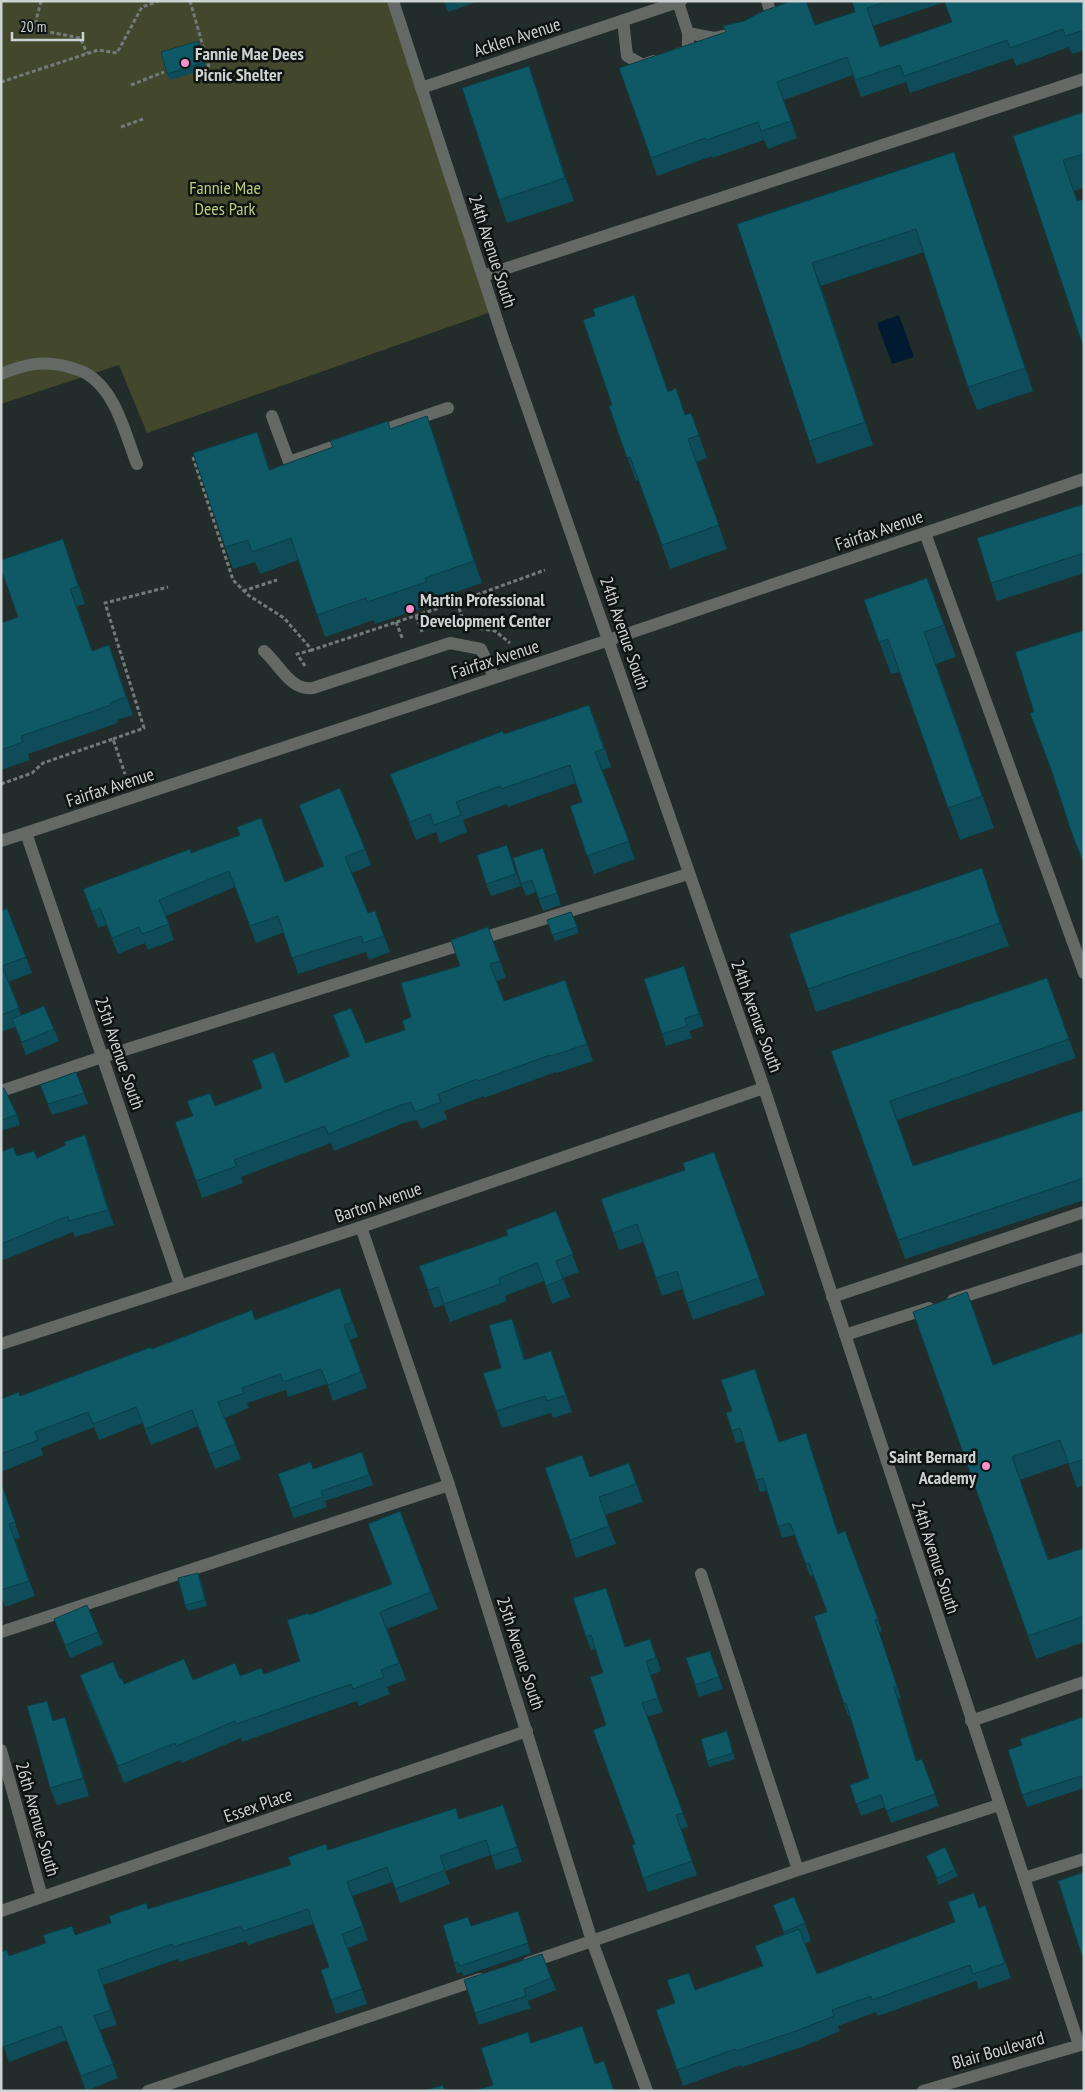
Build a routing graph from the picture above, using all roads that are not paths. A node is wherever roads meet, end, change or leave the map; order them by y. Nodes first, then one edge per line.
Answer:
1 (392, 1) edge
2 (767, 1) edge
3 (680, 2) edge
4 (623, 20) junction
5 (754, 27) edge
6 (688, 33) junction
7 (738, 33) edge
8 (1084, 79) edge
9 (421, 88) junction
10 (482, 276) junction
11 (1, 374) edge
12 (448, 408) dead end
13 (272, 416) dead end
14 (137, 464) dead end
15 (1084, 479) edge
16 (925, 533) junction
17 (609, 640) junction
18 (264, 651) dead end
19 (494, 678) junction
20 (26, 833) junction
21 (1, 841) edge
22 (688, 874) junction
23 (1084, 973) edge
24 (102, 1057) junction
25 (764, 1088) junction
26 (1, 1091) edge
27 (1084, 1212) edge
28 (361, 1227) junction
29 (1084, 1258) edge
30 (180, 1285) junction
31 (832, 1297) junction
32 (845, 1335) junction
33 (1, 1344) edge
34 (449, 1485) junction
35 (700, 1574) dead end
36 (1, 1632) edge
37 (1084, 1682) edge
38 (971, 1721) junction
39 (527, 1731) junction
40 (1, 1750) edge
41 (999, 1805) junction
42 (1084, 1859) edge
43 (798, 1870) junction
44 (1024, 1878) junction
45 (42, 1897) junction
46 (1, 1911) edge
47 (592, 1942) junction
48 (520, 1966) edge
49 (492, 1975) edge
50 (1081, 2044) edge
51 (148, 2091) edge
52 (647, 2091) edge
53 (923, 2091) edge

1 - 9 street, 24th Avenue South
2 - 5 street
3 - 4 street, Acklen Avenue
3 - 6 street
4 - 6 street
4 - 9 street, Acklen Avenue
6 - 7 street
8 - 10 street
9 - 10 street, 24th Avenue South
10 - 17 street, 24th Avenue South
11 - 14 street
12 - 13 street
15 - 16 street, Fairfax Avenue
16 - 17 street, Fairfax Avenue
16 - 23 street
17 - 19 street, Fairfax Avenue
17 - 22 street, 24th Avenue South
18 - 19 street
19 - 20 street, Fairfax Avenue
20 - 21 street, Fairfax Avenue
20 - 24 street, 25th Avenue South
22 - 24 street
22 - 25 street, 24th Avenue South
24 - 26 street
24 - 30 street, 25th Avenue South
25 - 28 street, Barton Avenue
25 - 31 street, 24th Avenue South
27 - 31 street
28 - 30 street, Barton Avenue
28 - 34 street, 25th Avenue South
29 - 32 street
30 - 33 street, Barton Avenue
31 - 32 street, 24th Avenue South
32 - 38 street, 24th Avenue South
34 - 36 street
34 - 39 street, 25th Avenue South
35 - 43 street
37 - 38 street
38 - 41 street, 24th Avenue South
39 - 45 street, Essex Place
39 - 47 street, 25th Avenue South
40 - 45 street, 26th Avenue South
41 - 43 street
41 - 44 street, 24th Avenue South
42 - 44 street
43 - 47 street
44 - 50 street, 24th Avenue South
45 - 46 street, Essex Place
47 - 48 street
47 - 52 street, 25th Avenue South
49 - 51 street
50 - 53 street, Blair Boulevard

